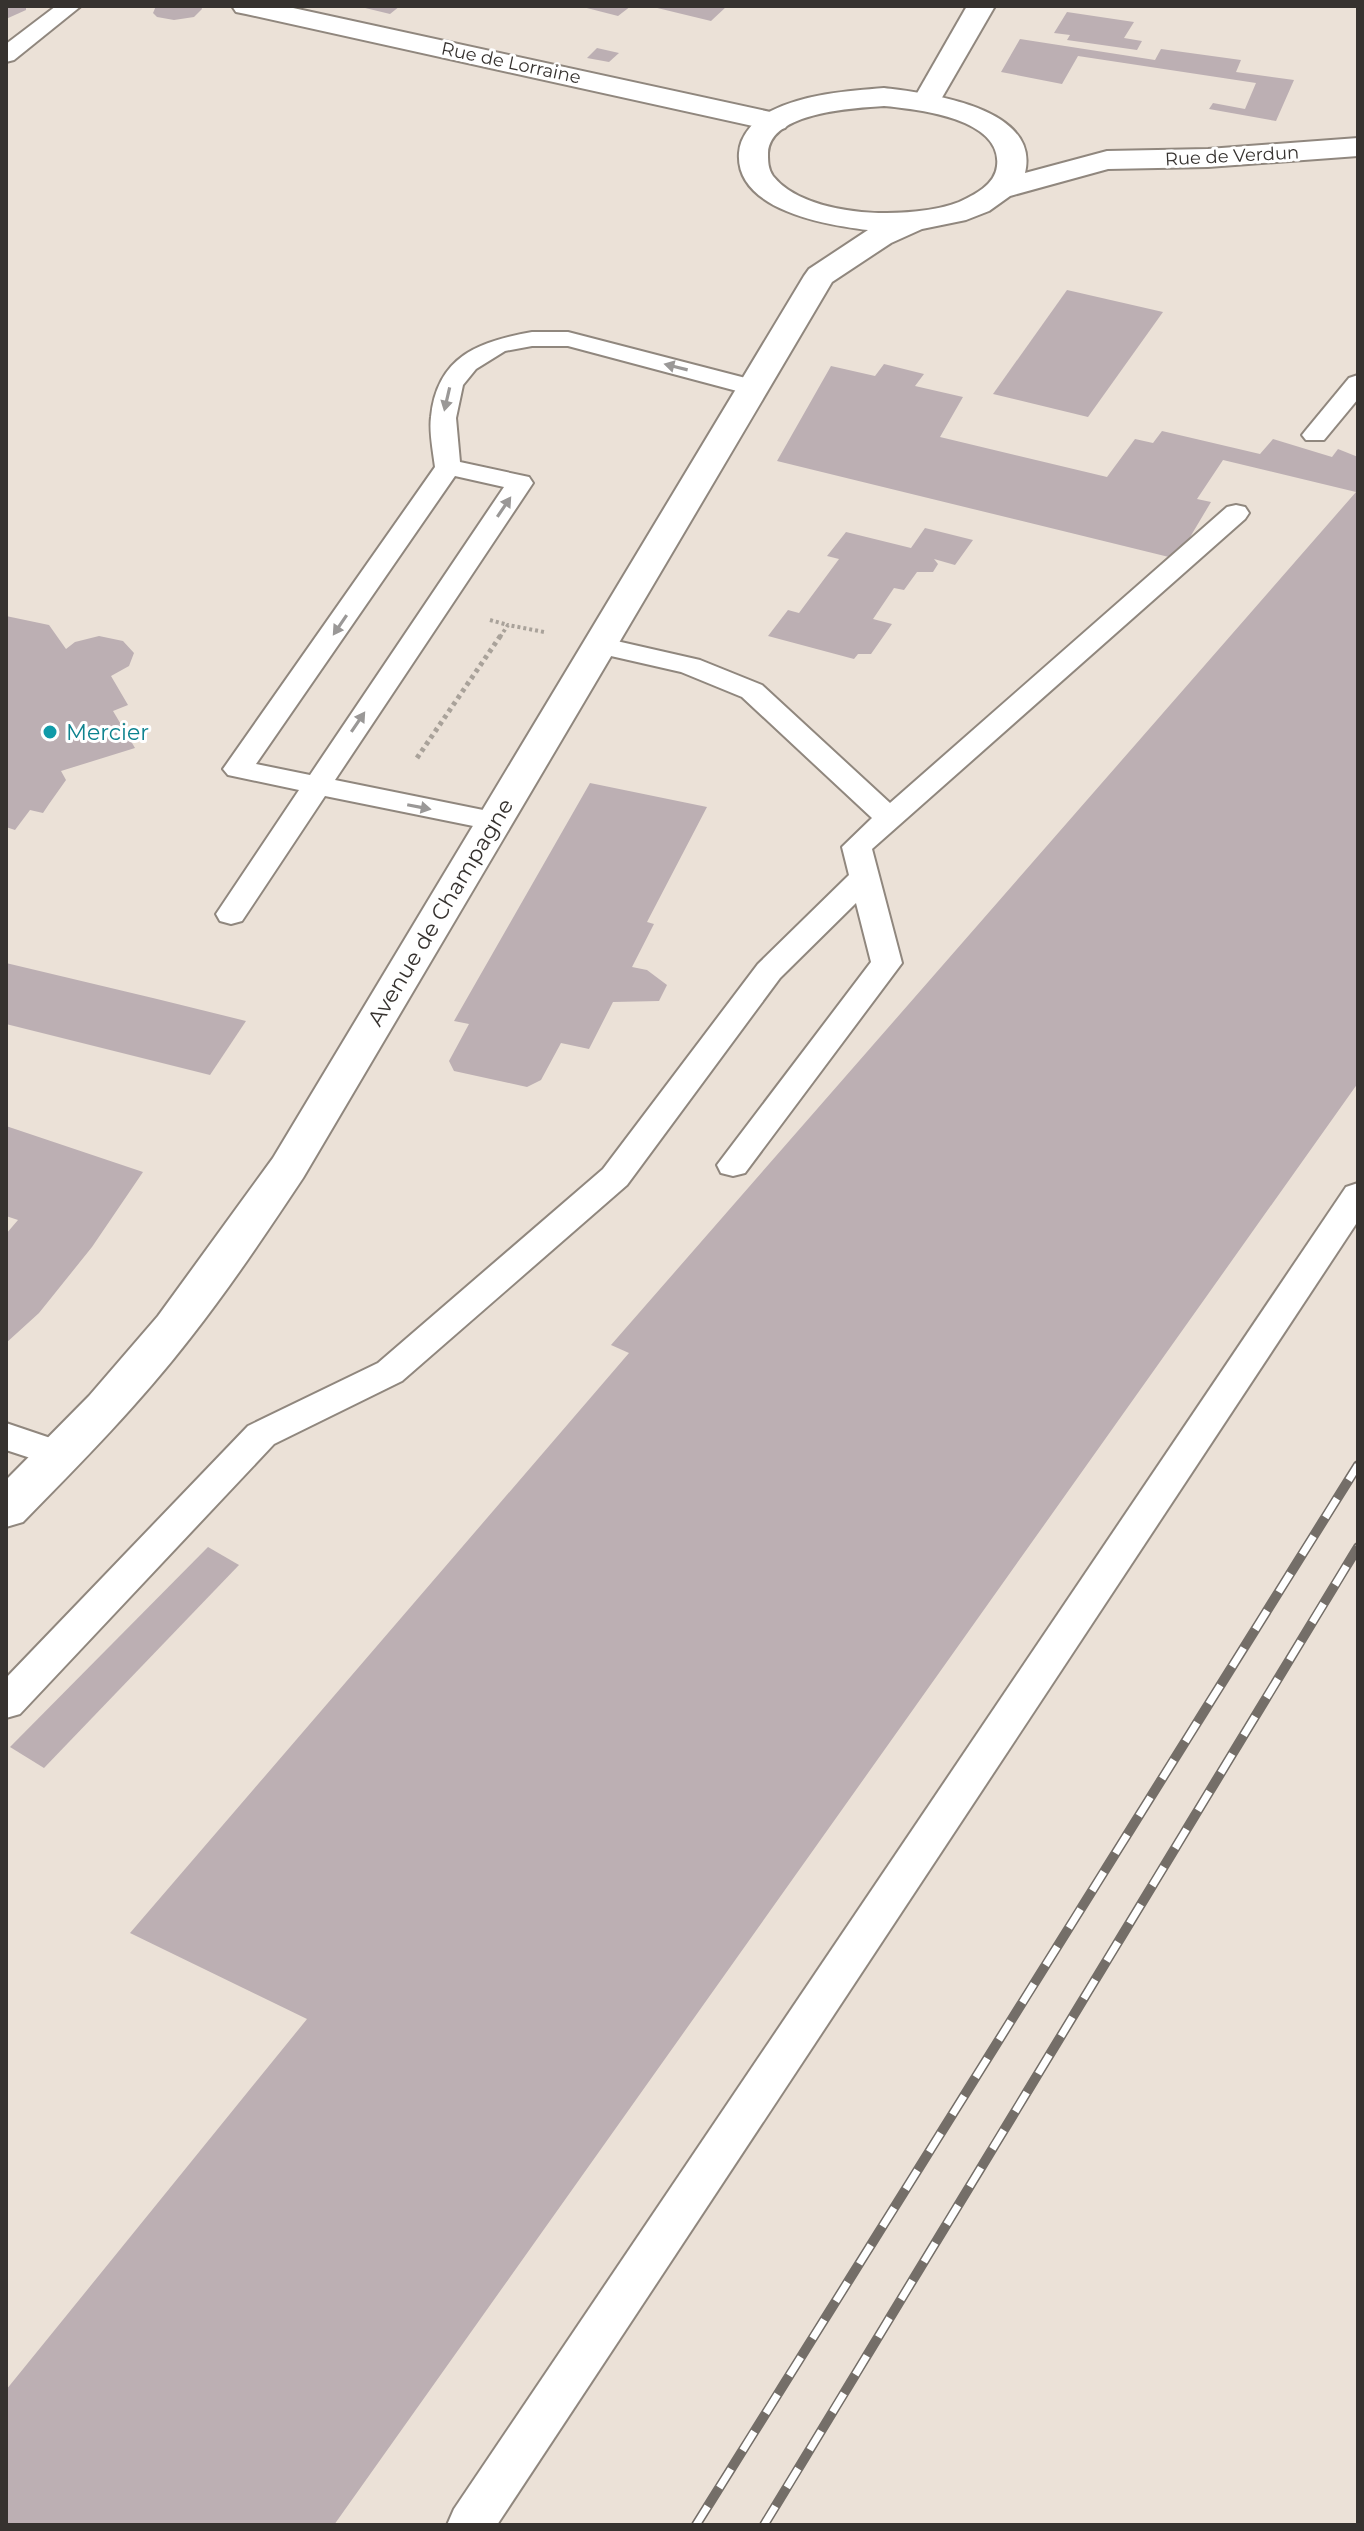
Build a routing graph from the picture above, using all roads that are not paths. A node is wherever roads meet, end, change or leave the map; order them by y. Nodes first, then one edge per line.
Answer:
1 (70, 6) edge
2 (246, 6) edge
3 (981, 6) edge
4 (6, 55) edge
5 (926, 102) junction
6 (775, 122) junction
7 (996, 131) junction
8 (1358, 147) edge
9 (1107, 160) junction
10 (999, 190) junction
11 (789, 202) junction
12 (918, 220) junction
13 (812, 256) junction
14 (1358, 383) edge
15 (752, 387) junction
16 (1315, 435) dead end
17 (448, 467) junction
18 (1236, 513) dead end
19 (599, 645) junction
20 (315, 786) junction
21 (890, 819) junction
22 (493, 821) junction
23 (865, 877) junction
24 (231, 914) dead end
25 (733, 1165) dead end
26 (1358, 1195) edge
27 (6, 1436) edge
28 (61, 1455) junction
29 (6, 1509) edge
30 (6, 1703) edge
31 (470, 2525) edge

1 - 4 lane
2 - 6 main road, Rue de Lorraine
3 - 5 main road
5 - 6 main road, Rue de Verdun
5 - 7 main road, Rue de Verdun
6 - 11 main road
7 - 9 main road, Rue de Verdun
7 - 10 main road
8 - 9 main road, Rue de Verdun
9 - 10 main road, Rue de Verdun
10 - 12 main road, Rue de Verdun
11 - 12 main road
11 - 13 main road
12 - 13 main road, Avenue de Champagne
13 - 15 main road, Avenue de Champagne
14 - 16 lane
15 -> 17 lane
15 - 19 main road, Avenue de Champagne
20 -> 17 lane
17 -> 20 lane
18 - 21 lane
19 - 21 lane
19 - 22 main road, Avenue de Champagne
20 -> 22 lane
20 - 24 lane
21 - 23 lane
22 - 28 main road, Avenue de Champagne
23 - 25 lane
23 - 30 lane
26 - 31 lane
27 - 28 lane
28 - 29 main road, Avenue de Champagne

